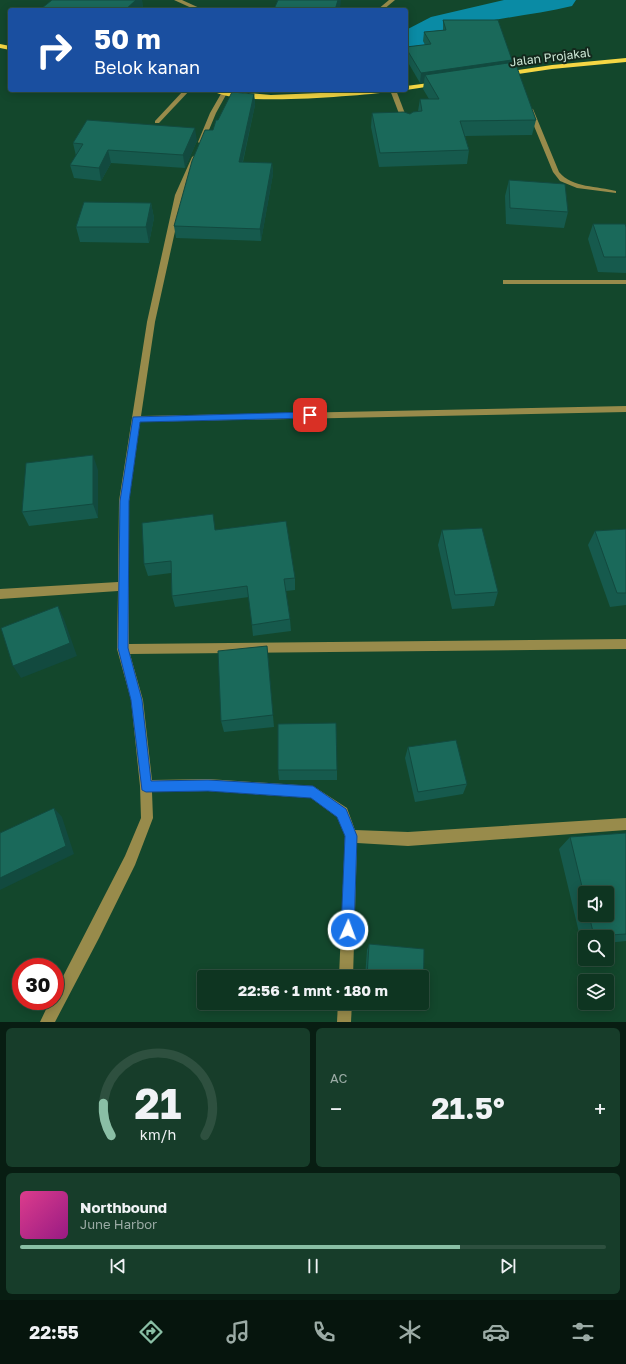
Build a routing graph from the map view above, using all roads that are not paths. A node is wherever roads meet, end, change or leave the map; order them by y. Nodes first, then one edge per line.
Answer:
1 (177, 0) edge
2 (392, 0) edge
3 (196, 8) edge
4 (382, 8) edge
5 (626, 60) edge
6 (515, 72) junction
7 (500, 74) edge
8 (518, 80) edge
9 (447, 82) edge
10 (408, 87) edge
11 (185, 92) edge
12 (221, 92) edge
13 (373, 92) edge
14 (394, 92) edge
15 (224, 93) junction
16 (527, 101) edge
17 (157, 122) dead end
18 (406, 126) edge
19 (614, 192) dead end
20 (506, 282) dead end
21 (626, 282) edge
22 (626, 409) edge
23 (136, 419) junction
24 (123, 586) junction
25 (0, 594) edge
26 (626, 644) edge
27 (123, 648) junction
28 (146, 786) junction
29 (626, 824) edge
30 (351, 836) junction
31 (346, 970) edge
32 (345, 1010) edge
33 (47, 1022) edge
34 (344, 1022) edge

1 - 3 street
2 - 4 street
5 - 6 main road, Jalan Projakal
6 - 7 main road, Jalan Projakal
6 - 8 street
9 - 10 main road
11 - 17 street
12 - 15 main road
13 - 15 main road
14 - 18 street
15 - 23 street
16 - 19 street
20 - 21 street
22 - 23 street
23 - 24 street
24 - 25 street
24 - 27 street
26 - 27 street
27 - 28 street
28 - 30 street
28 - 33 street
29 - 30 street
30 - 31 street
32 - 34 street

